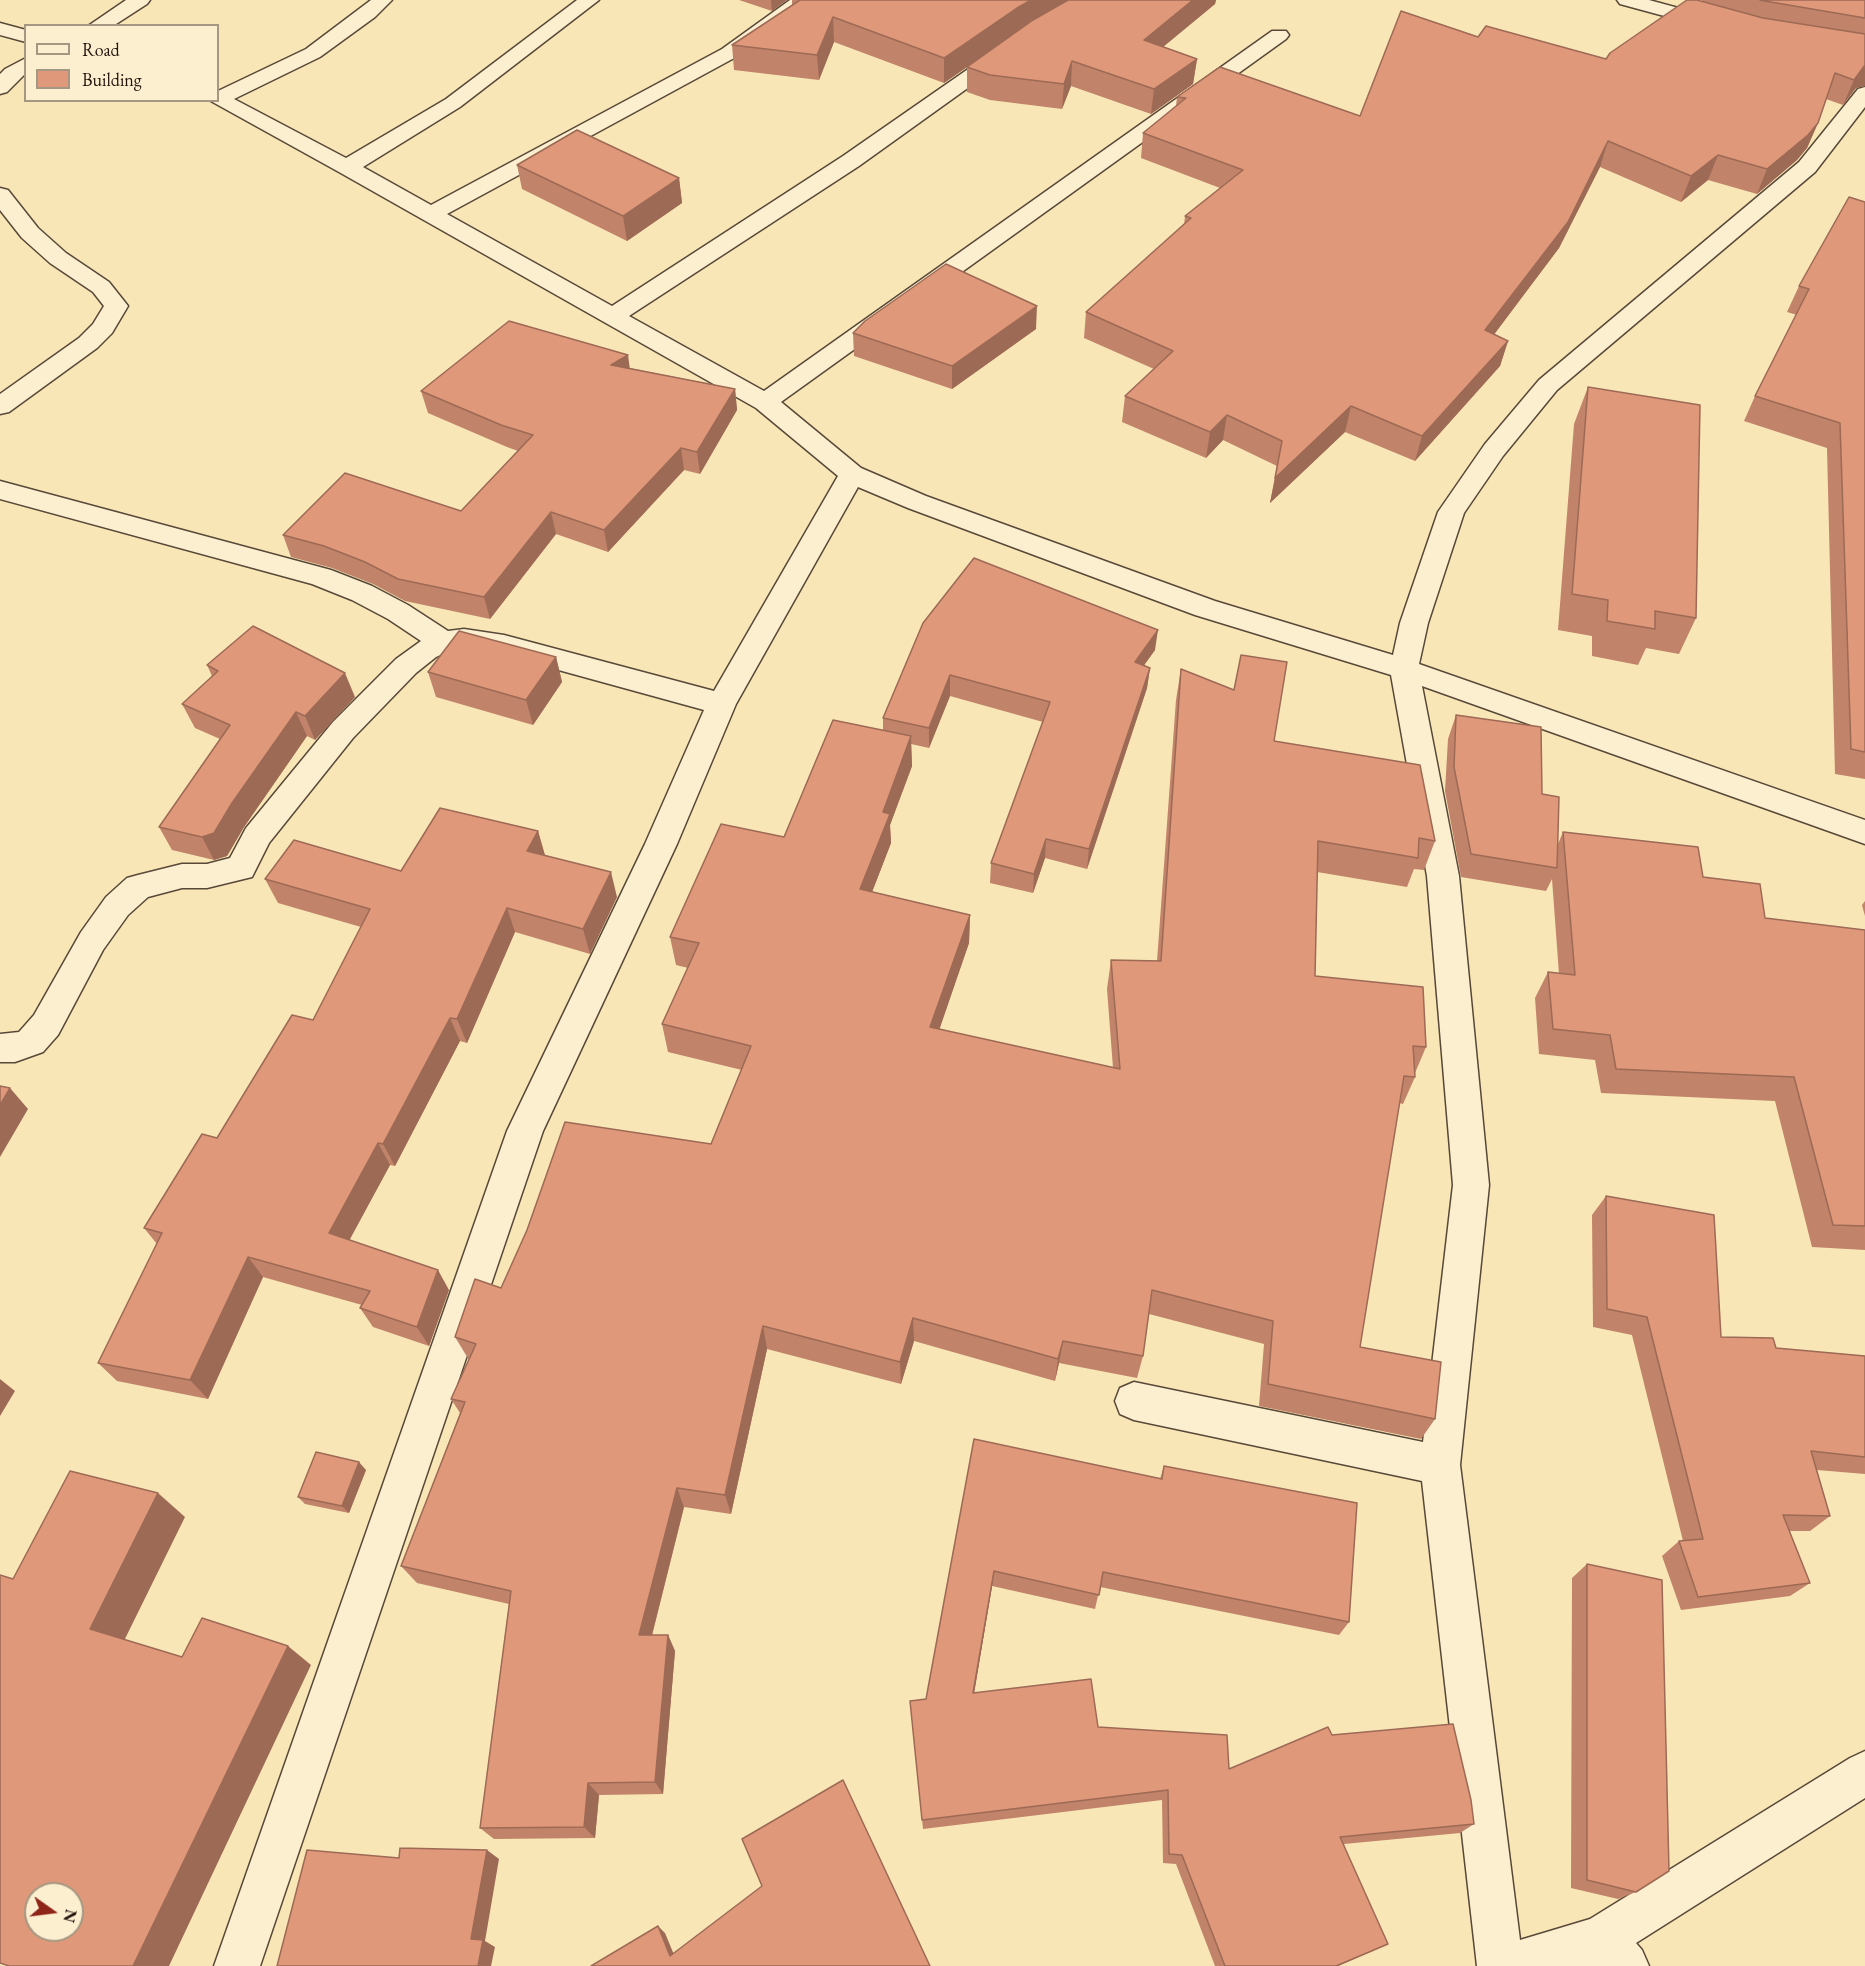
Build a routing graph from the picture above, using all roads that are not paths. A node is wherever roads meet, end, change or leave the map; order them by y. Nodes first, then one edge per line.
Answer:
1 (140, 0) edge
2 (382, 0) edge
3 (589, 0) edge
4 (803, 0) edge
5 (1627, 0) edge
6 (101, 24) edge
7 (1732, 28) edge
8 (0, 29) edge
9 (24, 35) edge
10 (1279, 35) dead end
11 (1024, 39) edge
12 (24, 64) edge
13 (0, 88) edge
14 (1865, 93) edge
15 (219, 99) edge
16 (219, 100) edge
17 (347, 167) junction
18 (0, 195) edge
19 (431, 214) junction
20 (614, 315) junction
21 (765, 402) junction
22 (0, 406) edge
23 (852, 474) junction
24 (0, 490) edge
25 (443, 642) junction
26 (1404, 669) junction
27 (721, 704) junction
28 (1865, 832) edge
29 (0, 1048) edge
30 (1134, 1401) dead end
31 (1440, 1465) junction
32 (1865, 1773) edge
33 (1614, 1953) edge
34 (237, 1966) edge
35 (1500, 1966) edge
36 (1512, 1966) edge

1 - 6 street
2 - 15 street
3 - 17 street
4 - 19 street
5 - 7 street
8 - 9 street
10 - 21 street
11 - 20 street
12 - 13 street
14 - 26 street
16 - 17 street
17 - 19 street
18 - 22 street
19 - 20 street
20 - 21 street
21 - 23 street
23 - 26 street
23 - 27 street
24 - 25 street
25 - 27 street
25 - 29 street
26 - 28 street
26 - 31 street
27 - 34 street
30 - 31 street
31 - 35 street
32 - 33 street
33 - 36 street

